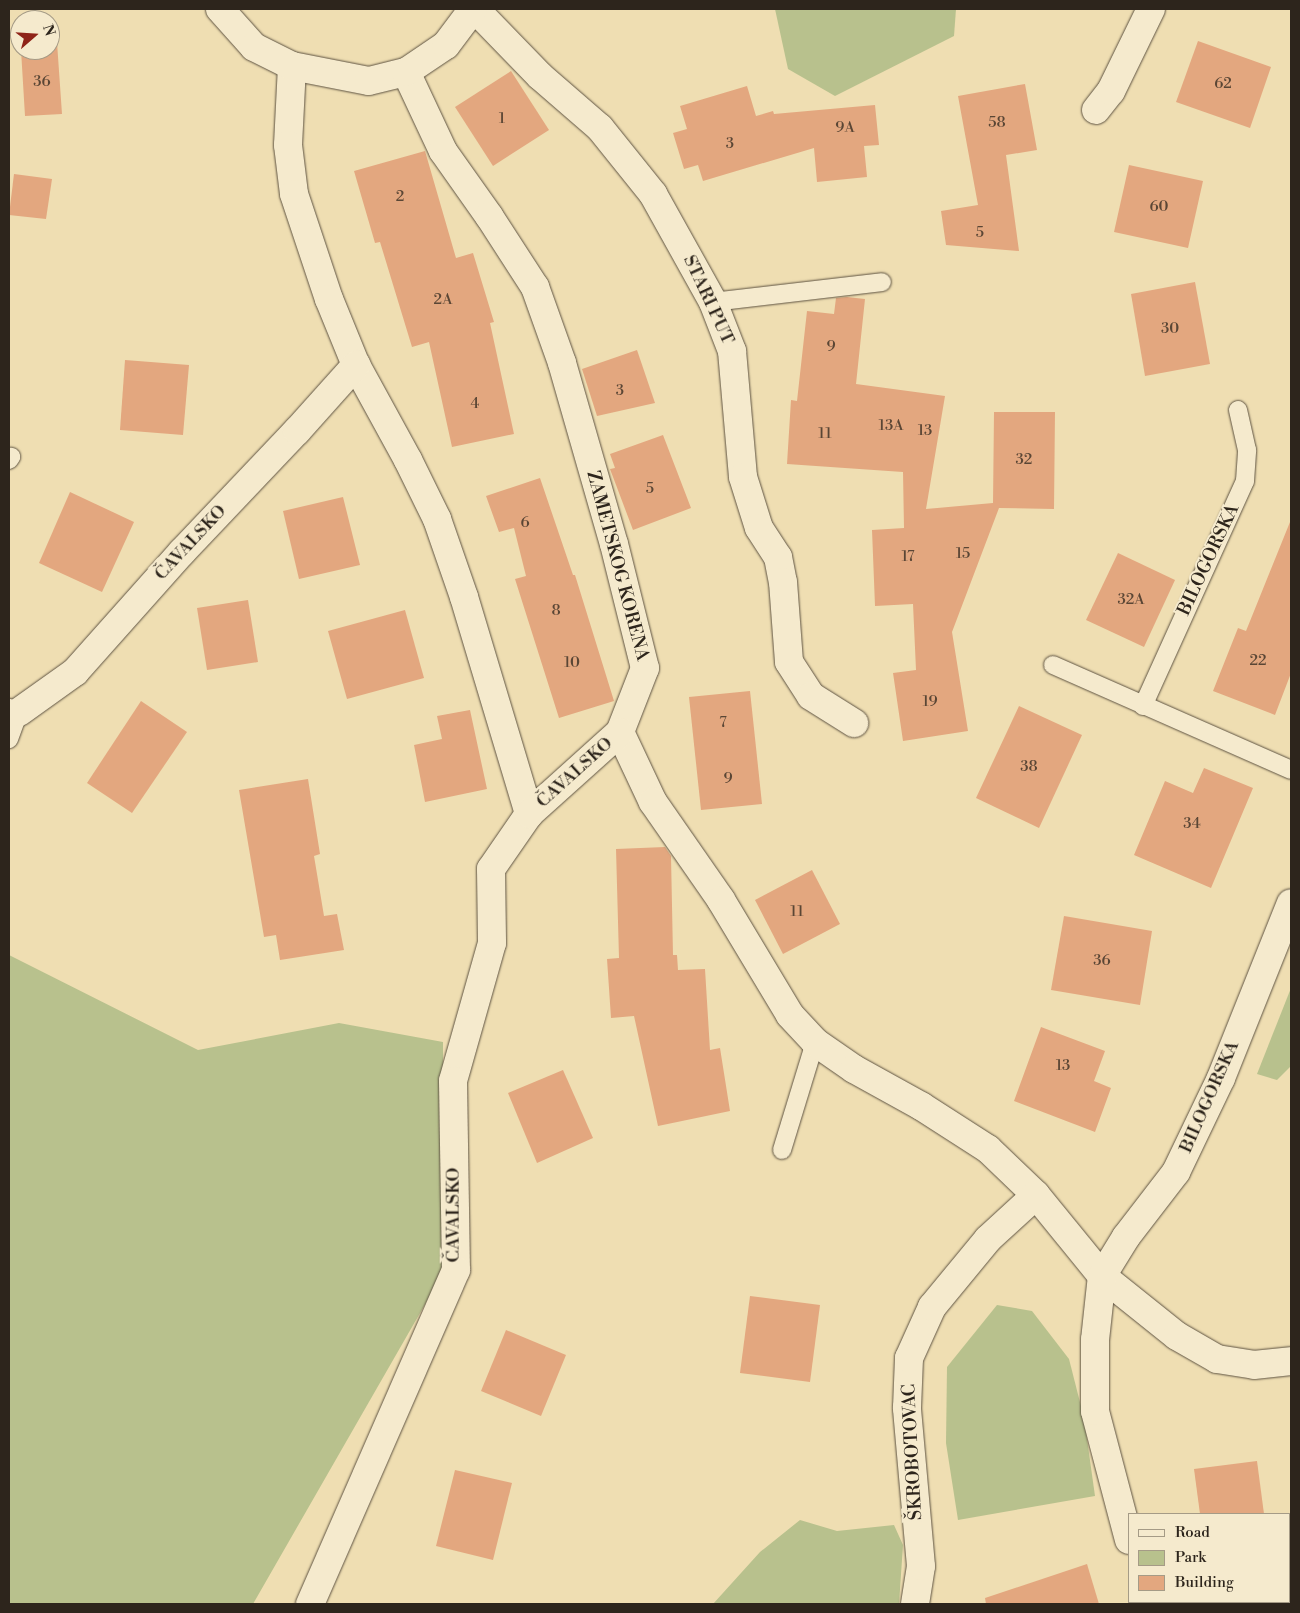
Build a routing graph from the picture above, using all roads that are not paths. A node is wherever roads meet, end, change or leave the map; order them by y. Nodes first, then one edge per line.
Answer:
1 (220, 9) edge
2 (474, 9) edge
3 (1151, 9) edge
4 (292, 66) junction
5 (406, 72) junction
6 (1096, 110) dead end
7 (882, 282) dead end
8 (713, 302) junction
9 (356, 365) junction
10 (1238, 410) dead end
11 (1053, 665) dead end
12 (1142, 706) junction
13 (14, 710) edge
14 (854, 723) dead end
15 (620, 732) junction
16 (9, 739) edge
17 (1291, 770) edge
18 (529, 814) junction
19 (1291, 903) edge
20 (815, 1042) junction
21 (782, 1150) dead end
22 (1036, 1195) junction
23 (1102, 1276) junction
24 (1291, 1361) edge
25 (1128, 1536) edge
26 (310, 1604) edge
27 (915, 1604) edge

1 - 4 street
2 - 5 street
2 - 8 street, STARI PUT
3 - 6 street
4 - 5 street
4 - 9 street, ČAVALSKO
5 - 15 street, ZAMETSKOG KORENA
7 - 8 lane
8 - 14 street, STARI PUT
9 - 13 street, ČAVALSKO
9 - 18 street, ČAVALSKO
10 - 12 lane, BILOGORSKA
11 - 12 lane
12 - 17 lane
13 - 16 lane, ČAVALSKO
15 - 18 street, ČAVALSKO
15 - 20 street
18 - 26 street, ČAVALSKO
19 - 23 street, BILOGORSKA
20 - 21 lane
20 - 22 street
22 - 23 street
22 - 27 street, ŠKROBOTOVAC
23 - 24 street
23 - 25 street

